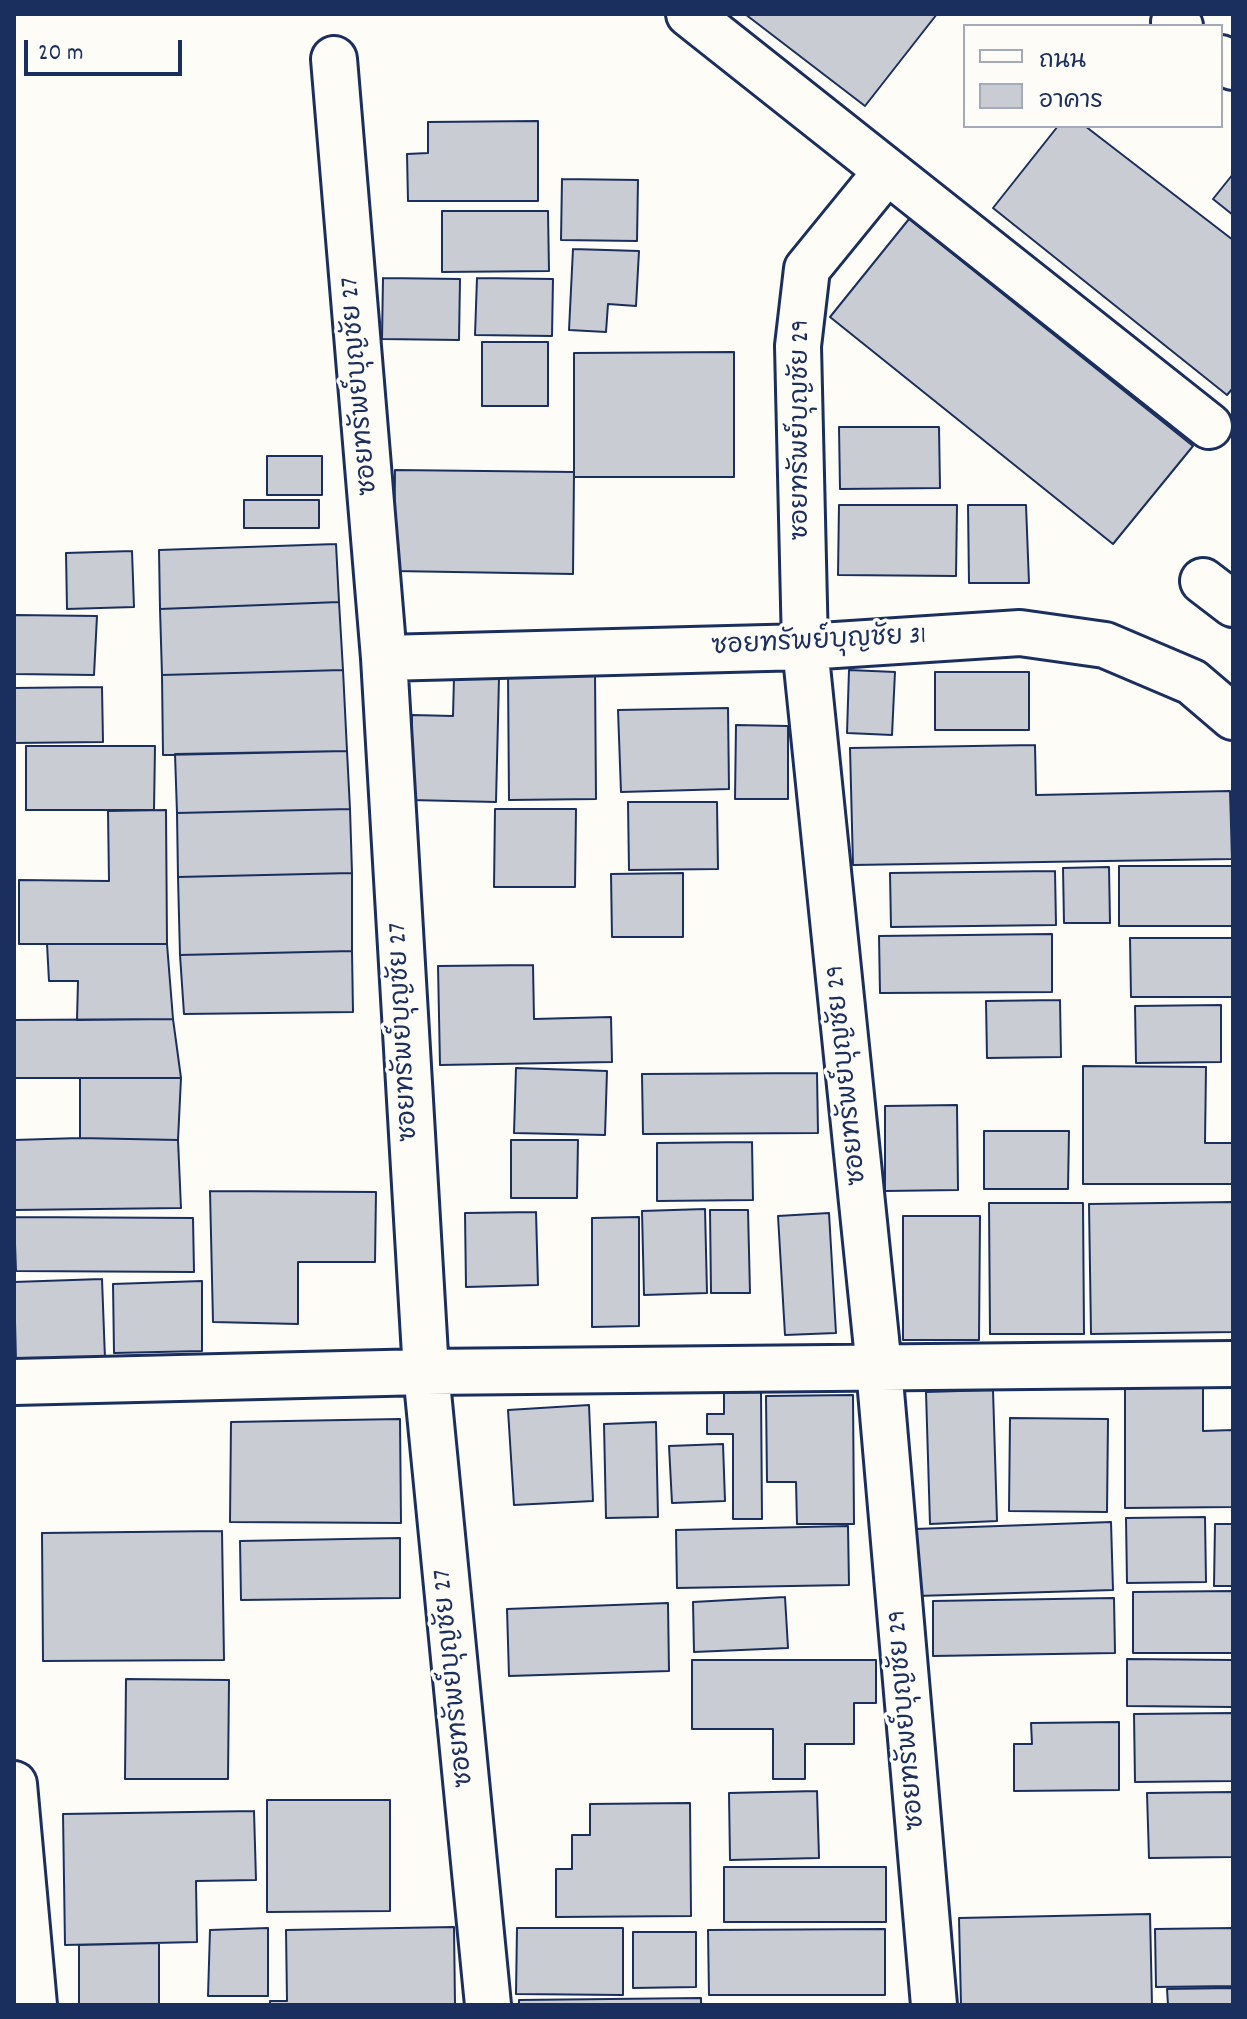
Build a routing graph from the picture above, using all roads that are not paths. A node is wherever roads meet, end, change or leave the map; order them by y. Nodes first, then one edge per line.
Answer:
1 (689, 14) edge
2 (334, 59) dead end
3 (886, 172) junction
4 (1209, 426) dead end
5 (805, 647) junction
6 (384, 658) junction
7 (1233, 717) edge
8 (1233, 1364) edge
9 (879, 1368) junction
10 (426, 1372) junction
11 (14, 1382) edge
12 (14, 1784) edge
13 (34, 2005) edge
14 (488, 2005) edge
15 (934, 2005) edge

1 - 3 street
2 - 6 street, ซอยทรัพย์บุญชัย 27
3 - 4 street
3 - 5 street, ซอยทรัพย์บุญชัย 29
5 - 6 street, ซอยทรัพย์บุญชัย 31
5 - 7 street, ซอยทรัพย์บุญชัย 31
5 - 9 street, ซอยทรัพย์บุญชัย 29
6 - 10 street, ซอยทรัพย์บุญชัย 27
8 - 9 street
9 - 10 street
9 - 15 street, ซอยทรัพย์บุญชัย 29
10 - 11 street
10 - 14 street, ซอยทรัพย์บุญชัย 27
12 - 13 street

